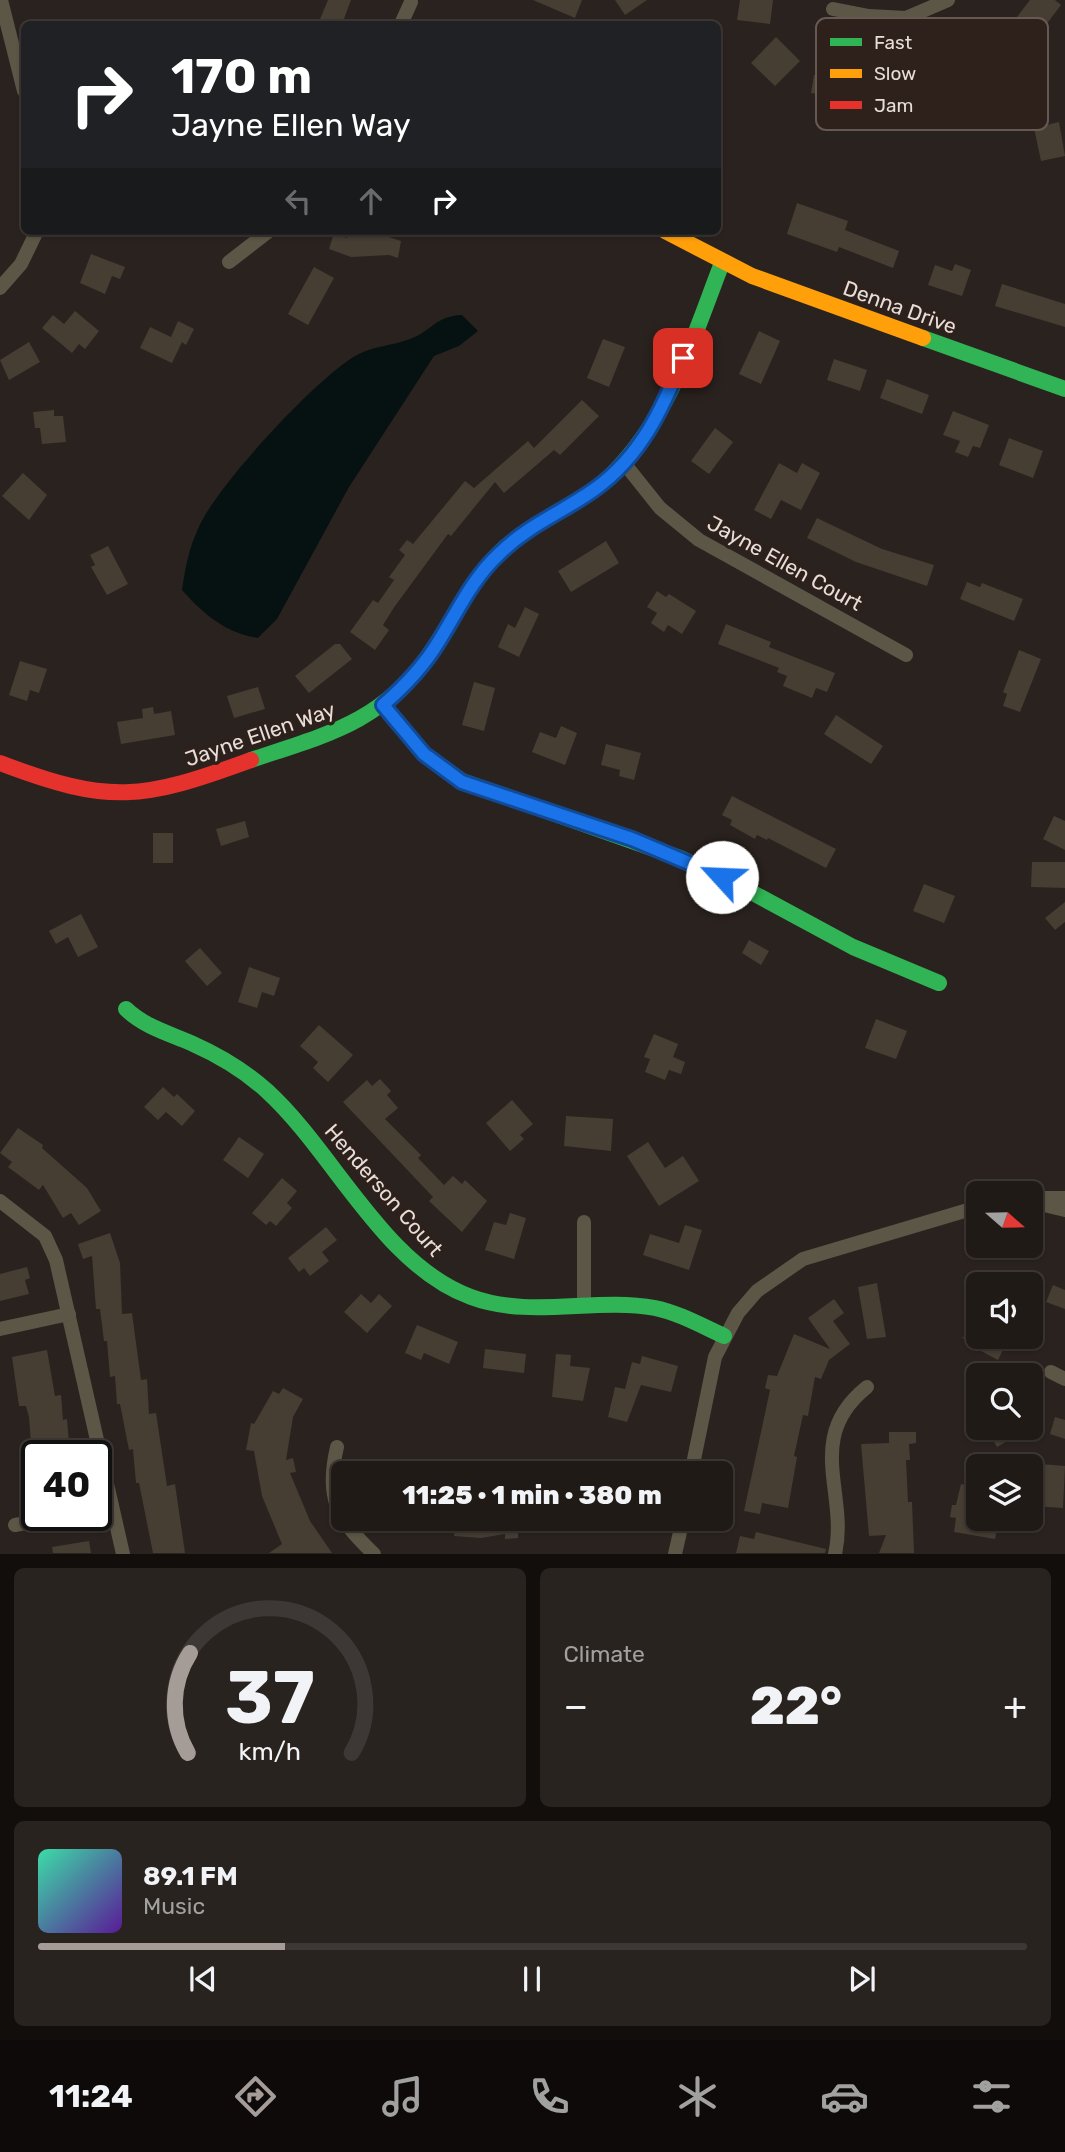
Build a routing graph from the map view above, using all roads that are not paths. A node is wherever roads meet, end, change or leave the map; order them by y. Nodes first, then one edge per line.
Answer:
1 (1, 0) edge
2 (948, 0) edge
3 (411, 2) dead end
4 (833, 9) dead end
5 (402, 21) edge
6 (21, 79) edge
7 (35, 235) edge
8 (264, 235) edge
9 (672, 235) edge
10 (229, 262) dead end
11 (722, 263) junction
12 (0, 288) edge
13 (1065, 389) edge
14 (624, 463) junction
15 (906, 655) dead end
16 (383, 705) junction
17 (0, 763) edge
18 (939, 983) dead end
19 (126, 1009) dead end
20 (1065, 1198) edge
21 (1043, 1199) edge
22 (0, 1201) edge
23 (1043, 1204) edge
24 (1065, 1210) edge
25 (966, 1211) edge
26 (584, 1222) dead end
27 (584, 1306) junction
28 (69, 1314) junction
29 (0, 1329) edge
30 (724, 1336) junction
31 (1051, 1372) dead end
32 (1065, 1379) edge
33 (867, 1387) dead end
34 (97, 1440) edge
35 (337, 1447) dead end
36 (693, 1461) edge
37 (112, 1506) edge
38 (21, 1524) edge
39 (15, 1525) dead end
40 (680, 1531) edge
41 (123, 1553) edge
42 (374, 1553) edge
43 (675, 1553) edge
44 (835, 1553) edge

1 - 6 street
2 - 4 street
3 - 5 street
7 - 12 street
8 - 10 street
9 - 11 street, Denna Drive
11 - 13 street, Denna Drive
11 - 14 street, Jayne Ellen Way
14 - 15 street, Jayne Ellen Court
14 - 16 street, Jayne Ellen Way
16 - 17 street, Jayne Ellen Way
16 - 18 street
19 - 27 street, Henderson Court
20 - 21 street
22 - 28 street
23 - 24 street
25 - 30 street
26 - 27 street
27 - 30 street, Henderson Court
28 - 29 street
28 - 34 street
30 - 36 street
31 - 32 street
33 - 44 street
35 - 42 street
37 - 41 street
38 - 39 street
40 - 43 street

